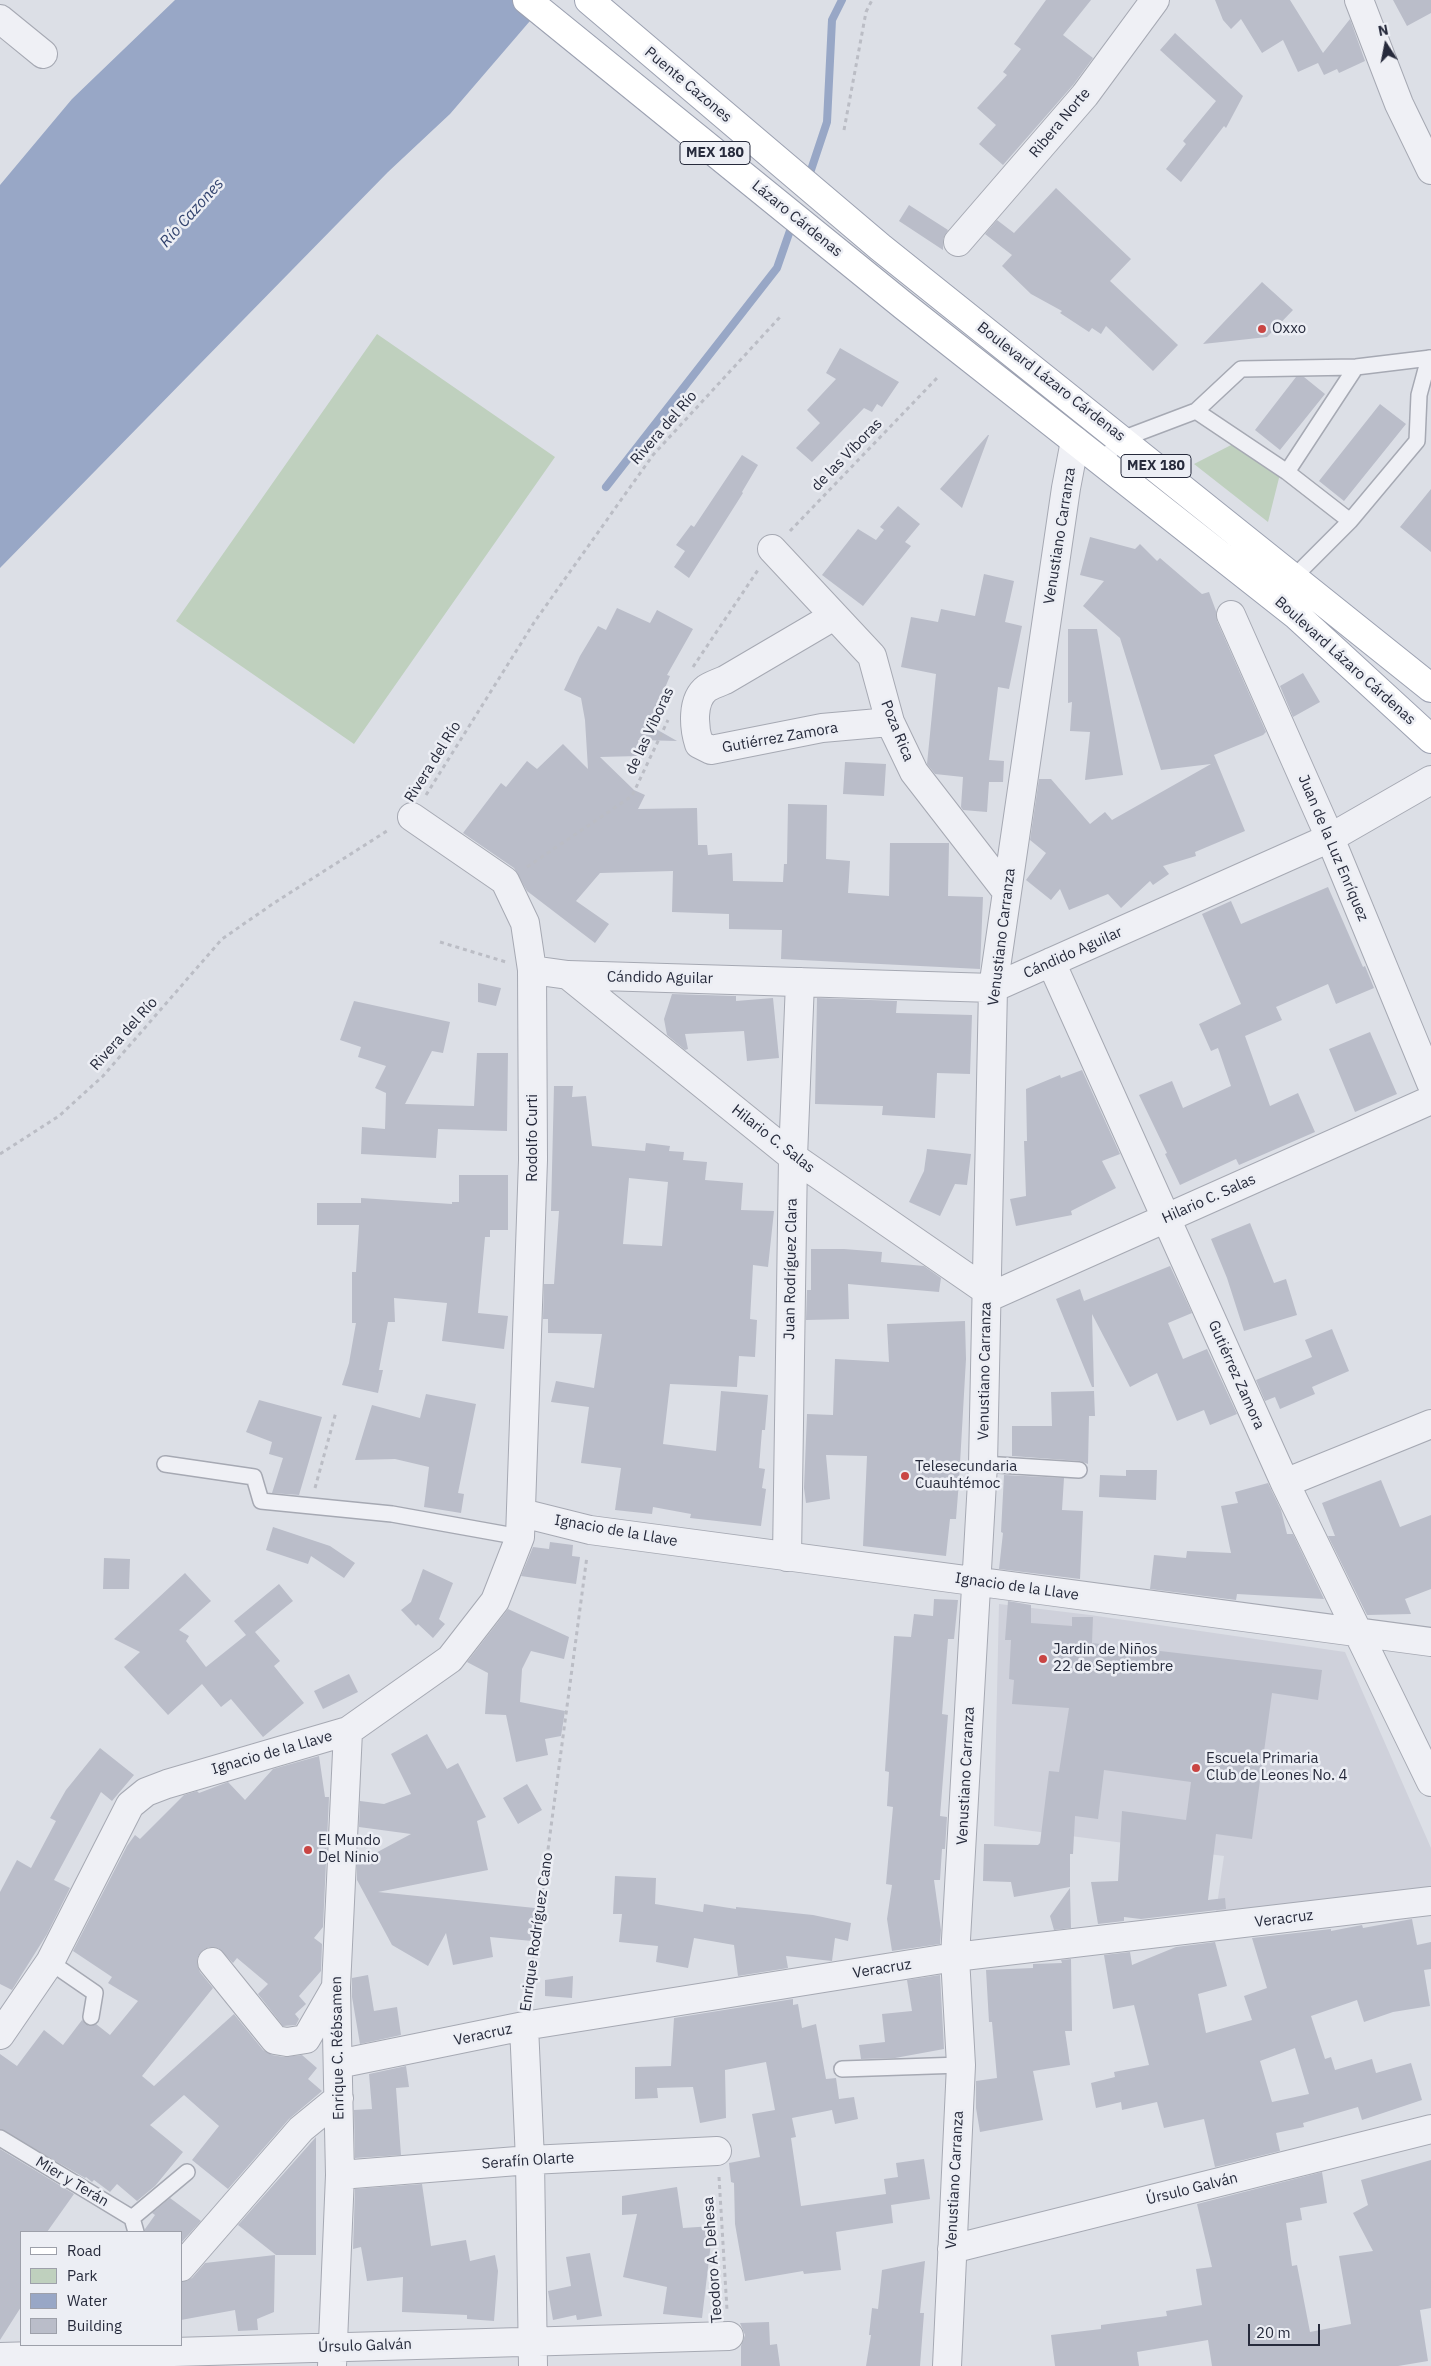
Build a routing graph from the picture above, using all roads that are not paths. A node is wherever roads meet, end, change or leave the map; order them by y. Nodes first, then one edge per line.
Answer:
1 (3, 0) edge
2 (527, 0) edge
3 (588, 0) edge
4 (1156, 0) edge
5 (1358, 0) edge
6 (0, 20) edge
7 (43, 54) dead end
8 (1431, 170) edge
9 (958, 242) dead end
10 (880, 247) joint
11 (904, 306) joint
12 (1430, 358) edge
13 (1356, 367) junction
14 (1196, 411) junction
15 (1122, 439) junction
16 (1075, 441) junction
17 (1101, 462) junction
18 (1287, 472) junction
19 (1350, 521) junction
20 (772, 549) road end
21 (1293, 577) junction
22 (1276, 600) junction
23 (1231, 615) dead end
24 (834, 616) junction
25 (1431, 688) edge
26 (890, 722) junction
27 (1431, 739) edge
28 (1431, 780) edge
29 (412, 818) road end
30 (1330, 838) junction
31 (1007, 892) junction
32 (1051, 962) junction
33 (532, 970) junction
34 (568, 976) junction
35 (800, 982) junction
36 (993, 988) junction
37 (1431, 1082) edge
38 (1431, 1100) edge
39 (793, 1157) junction
40 (1166, 1218) junction
41 (987, 1294) junction
42 (1431, 1424) edge
43 (165, 1464) dead end
44 (983, 1464) junction
45 (1079, 1470) dead end
46 (1285, 1483) junction
47 (521, 1525) junction
48 (787, 1557) junction
49 (977, 1582) junction
50 (1358, 1632) junction
51 (1431, 1642) edge
52 (348, 1730) junction
53 (1431, 1782) edge
54 (1431, 1901) edge
55 (955, 1958) junction
56 (50, 1962) junction
57 (212, 1962) dead end
58 (336, 1987) junction
59 (91, 2017) dead end
60 (524, 2026) junction
61 (0, 2035) edge
62 (338, 2064) junction
63 (961, 2065) junction
64 (842, 2069) dead end
65 (339, 2098) junction
66 (1431, 2129) edge
67 (0, 2138) edge
68 (717, 2152) road end
69 (530, 2160) junction
70 (187, 2172) dead end
71 (340, 2175) junction
72 (134, 2225) edge
73 (952, 2249) junction
74 (182, 2265) edge
75 (729, 2336) road end
76 (533, 2354) edge
77 (147, 2355) edge
78 (332, 2356) edge
79 (0, 2357) edge
80 (947, 2366) edge

1 - 6 street
2 - 11 main road, Lázaro Cárdenas / MEX 180
3 - 10 main road, Puente Cazones / MEX 180
4 - 9 street, Ribera Norte
5 - 8 street
6 - 7 street
10 - 15 main road, Boulevard Lázaro Cárdenas / MEX 180
11 - 16 main road, Boulevard Lázaro Cárdenas / MEX 180
12 - 13 lane
12 - 19 lane
13 - 14 lane
13 - 18 lane
14 - 15 lane
14 - 18 lane
15 - 17 lane
15 - 21 main road, Boulevard Lázaro Cárdenas / MEX 180
16 - 17 main road, Boulevard Lázaro Cárdenas / MEX 180
16 - 31 street, Venustiano Carranza
17 - 22 main road, Boulevard Lázaro Cárdenas / MEX 180
18 - 19 lane
19 - 21 lane
20 - 24 street, Poza Rica
21 - 22 lane
21 - 25 main road, Boulevard Lázaro Cárdenas / MEX 180
22 - 27 main road, Boulevard Lázaro Cárdenas / MEX 180
23 - 30 street, Juan de la Luz Enríquez
24 - 26 street, Poza Rica
24 - 26 street, Gutiérrez Zamora
26 - 31 street, Poza Rica
28 - 30 street, Cándido Aguilar
29 - 33 street, Rodolfo Curti
30 - 32 street, Cándido Aguilar
30 - 37 street, Juan de la Luz Enríquez
31 - 36 street, Venustiano Carranza
32 - 36 street, Cándido Aguilar
32 - 40 street, Gutiérrez Zamora
33 - 34 street, Cándido Aguilar
33 - 47 street, Rodolfo Curti
34 - 35 street, Cándido Aguilar
34 - 39 street, Hilario C. Salas
35 - 36 street, Cándido Aguilar
35 - 39 street, Juan Rodríguez Clara
36 - 41 street, Venustiano Carranza
38 - 40 street, Hilario C. Salas
39 - 41 street, Hilario C. Salas
39 - 48 street, Juan Rodríguez Clara
40 - 41 street, Hilario C. Salas
40 - 46 street, Gutiérrez Zamora
41 - 44 street, Venustiano Carranza
42 - 46 street
43 - 47 lane
44 - 45 lane
44 - 49 street, Venustiano Carranza
46 - 50 street, Gutiérrez Zamora
47 - 48 street, Ignacio de la Llave
47 - 52 street, Ignacio de la Llave
48 - 49 street, Ignacio de la Llave
49 - 50 street, Ignacio de la Llave
49 - 55 street, Venustiano Carranza
50 - 51 street, Ignacio de la Llave
50 - 53 street, Gutiérrez Zamora
52 - 56 street, Ignacio de la Llave
52 - 58 street, Enrique C. Rébsamen
54 - 55 street, Veracruz
55 - 60 street, Veracruz
55 - 63 street, Venustiano Carranza
56 - 59 lane
56 - 61 street, Ignacio de la Llave
57 - 58 street
58 - 62 street, Enrique C. Rébsamen
60 - 62 street, Veracruz
60 - 69 street, Enrique Rodríguez Cano
62 - 65 street, Enrique C. Rébsamen
63 - 64 lane
63 - 73 street, Venustiano Carranza
65 - 71 street, Enrique C. Rébsamen
65 - 74 street
66 - 73 street, Úrsulo Galván
67 - 72 lane, Mier y Terán
68 - 69 street, Serafín Olarte
69 - 71 street, Serafín Olarte
69 - 76 street, Enrique Rodríguez Cano
70 - 72 lane
71 - 78 street, Enrique C. Rébsamen
73 - 80 street, Venustiano Carranza
75 - 76 street, Úrsulo Galván
76 - 78 street, Úrsulo Galván
77 - 78 street, Úrsulo Galván
77 - 79 street, Úrsulo Galván

